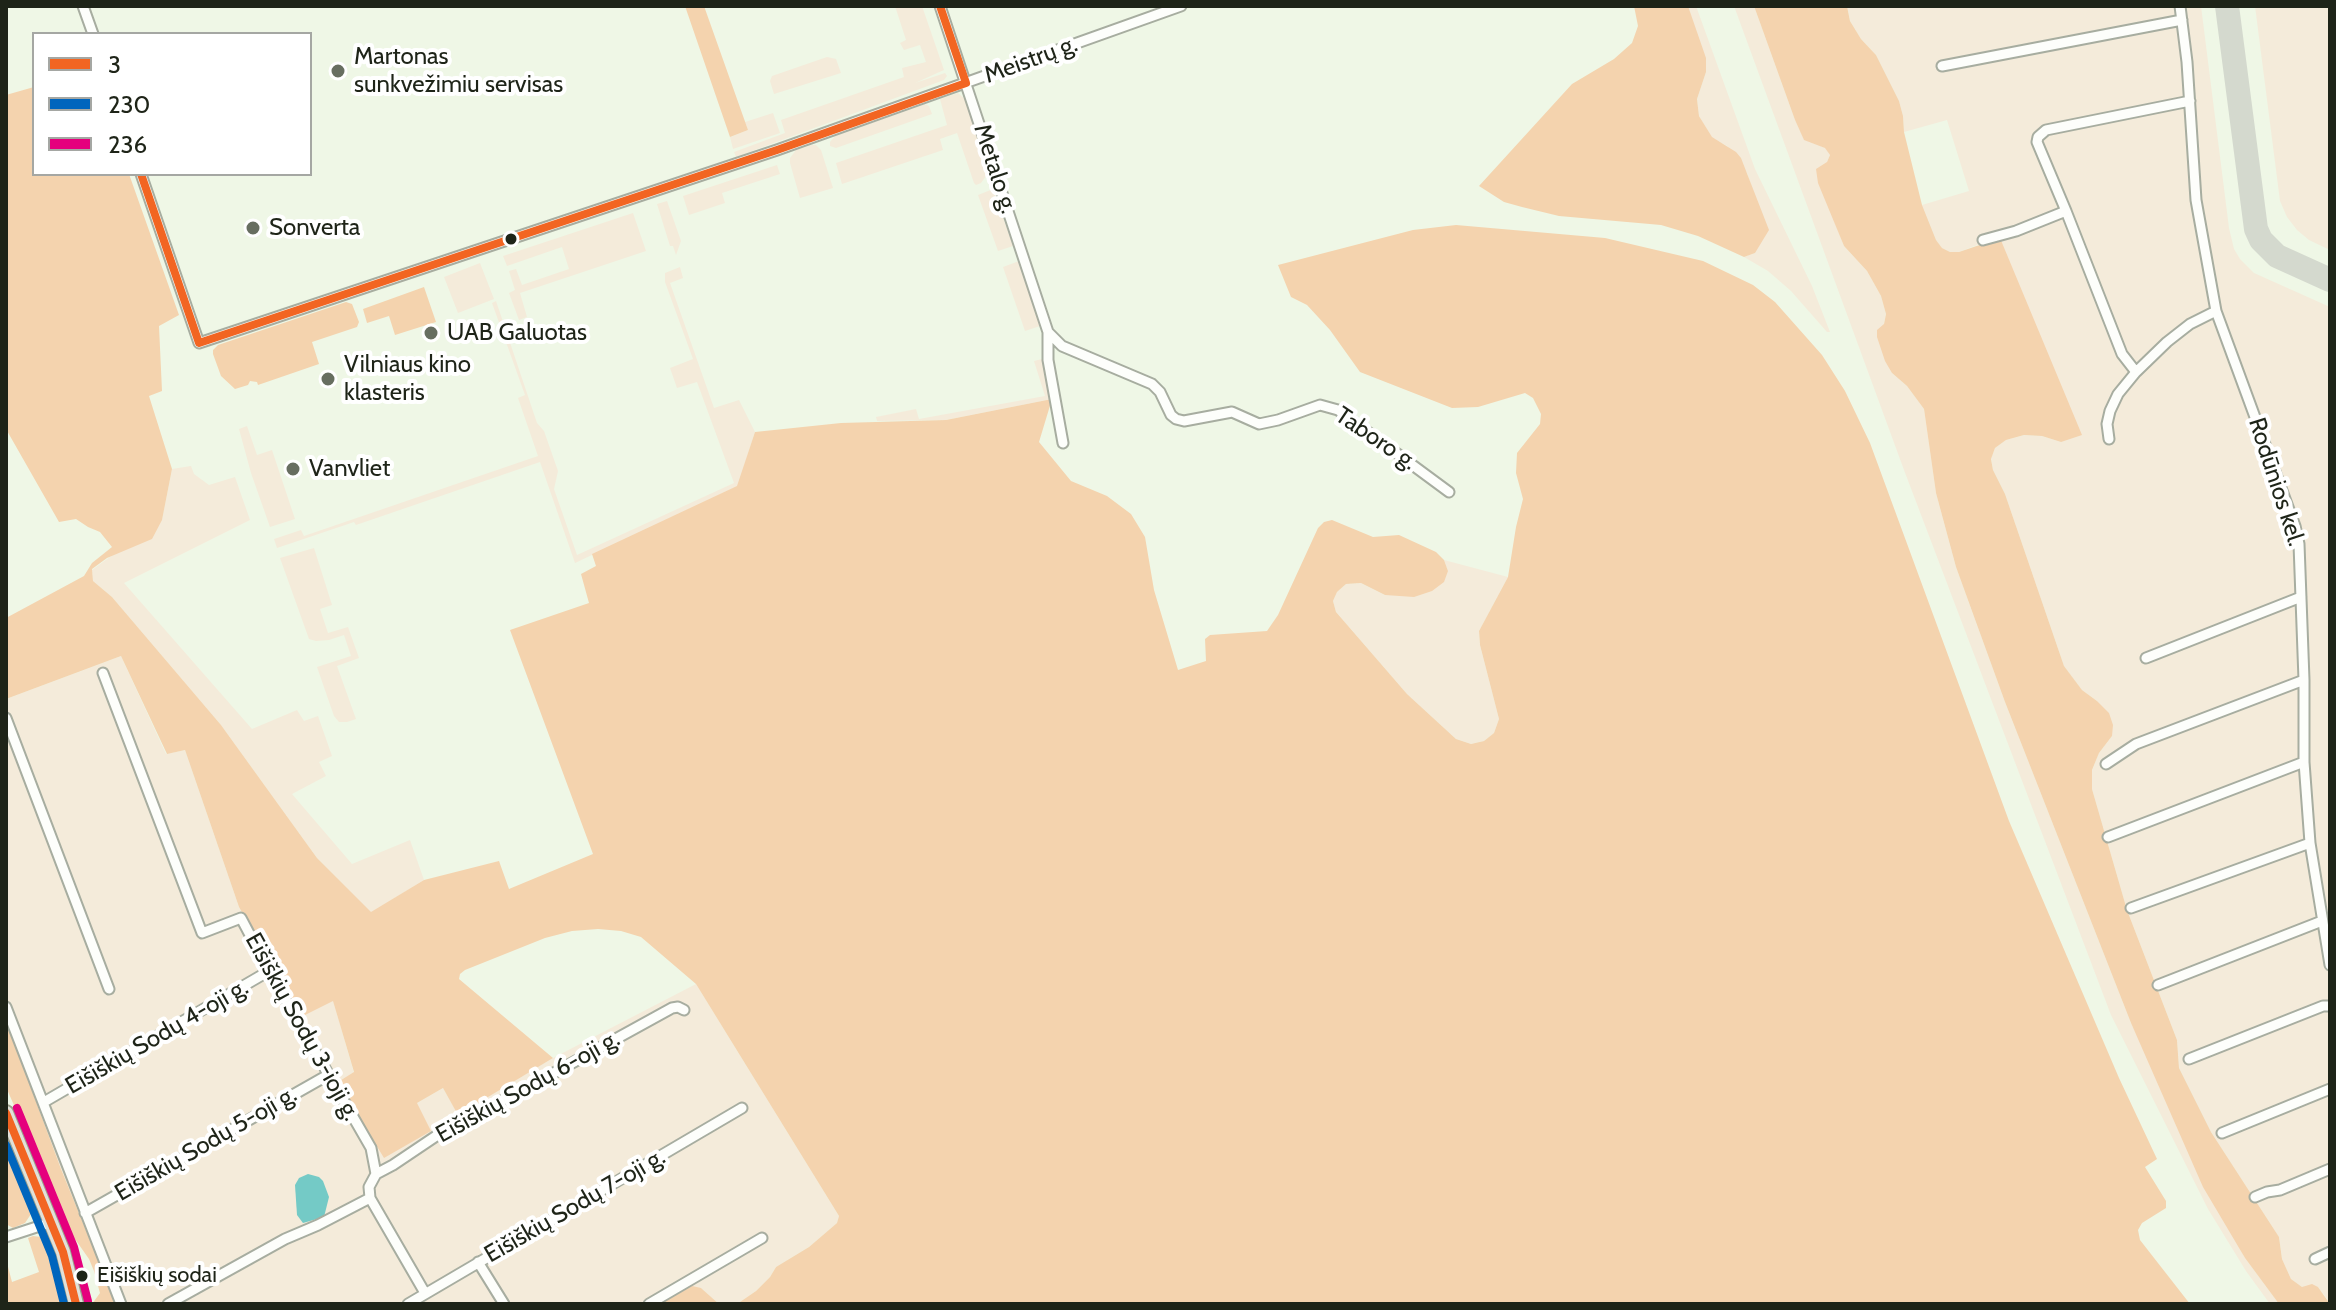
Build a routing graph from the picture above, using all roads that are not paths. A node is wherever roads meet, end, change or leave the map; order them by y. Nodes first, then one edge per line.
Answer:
1 (83, 6) edge
2 (940, 6) edge
3 (1181, 6) edge
4 (2180, 6) edge
5 (2182, 20) junction
6 (92, 32) edge
7 (1942, 66) dead end
8 (966, 83) junction
9 (2190, 101) junction
10 (142, 176) edge
11 (2066, 211) junction
12 (1983, 240) dead end
13 (2216, 311) junction
14 (1048, 332) junction
15 (2136, 372) junction
16 (2109, 439) dead end
17 (1063, 443) dead end
18 (1449, 492) dead end
19 (2301, 597) junction
20 (2146, 658) dead end
21 (103, 673) dead end
22 (2304, 680) junction
23 (6, 718) edge
24 (2304, 762) junction
25 (2106, 764) dead end
26 (2108, 837) dead end
27 (2310, 843) junction
28 (2131, 908) dead end
29 (2322, 921) junction
30 (2330, 965) edge
31 (269, 971) junction
32 (2158, 985) dead end
33 (109, 989) dead end
34 (2330, 1006) edge
35 (6, 1007) edge
36 (684, 1010) dead end
37 (2189, 1059) dead end
38 (328, 1075) junction
39 (2330, 1089) edge
40 (44, 1102) junction
41 (742, 1108) dead end
42 (6, 1113) edge
43 (2222, 1133) dead end
44 (2330, 1169) edge
45 (376, 1174) junction
46 (2255, 1197) dead end
47 (370, 1198) junction
48 (85, 1213) junction
49 (52, 1222) junction
50 (6, 1237) edge
51 (762, 1238) dead end
52 (2330, 1252) edge
53 (2315, 1259) dead end
54 (478, 1262) junction
55 (425, 1293) junction
56 (76, 1304) edge
57 (121, 1304) edge
58 (168, 1304) edge
59 (408, 1304) edge
60 (504, 1304) edge
61 (649, 1304) edge

1 - 6 street
2 - 8 street, Metalo g.
3 - 8 street, Meistrų g.
4 - 5 street, Rodūnios kel.
5 - 7 street
5 - 9 street, Rodūnios kel.
8 - 10 street, Meistrų g.
8 - 14 street, Metalo g.
9 - 11 street
9 - 13 street, Rodūnios kel.
11 - 12 street
11 - 15 street
13 - 15 street
13 - 19 street, Rodūnios kel.
14 - 17 street, Metalo g.
14 - 18 street, Taboro g.
15 - 16 street
19 - 20 street
19 - 22 street, Rodūnios kel.
21 - 31 street, Eišiškių Sodų 3-ioji g.
22 - 24 street, Rodūnios kel.
22 - 25 street
23 - 33 street
24 - 26 street
24 - 27 street, Rodūnios kel.
27 - 28 street
27 - 29 street, Rodūnios kel.
29 - 30 street, Rodūnios kel.
29 - 32 street
31 - 38 street, Eišiškių Sodų 3-ioji g.
31 - 40 street, Eišiškių Sodų 4-oji g.
34 - 37 street
35 - 40 street
36 - 45 street, Eišiškių Sodų 6-oji g.
38 - 45 street, Eišiškių Sodų 3-ioji g.
38 - 48 street, Eišiškių Sodų 5-oji g.
39 - 43 street
40 - 48 street
41 - 54 street, Eišiškių Sodų 7-oji g.
42 - 49 main road
44 - 46 street
45 - 47 street
47 - 55 street
47 - 58 street
48 - 57 street
49 - 50 street
49 - 56 main road
51 - 61 street
52 - 53 street
54 - 55 street, Eišiškių Sodų 7-oji g.
54 - 60 street
55 - 59 street, Eišiškių Sodų 7-oji g.

